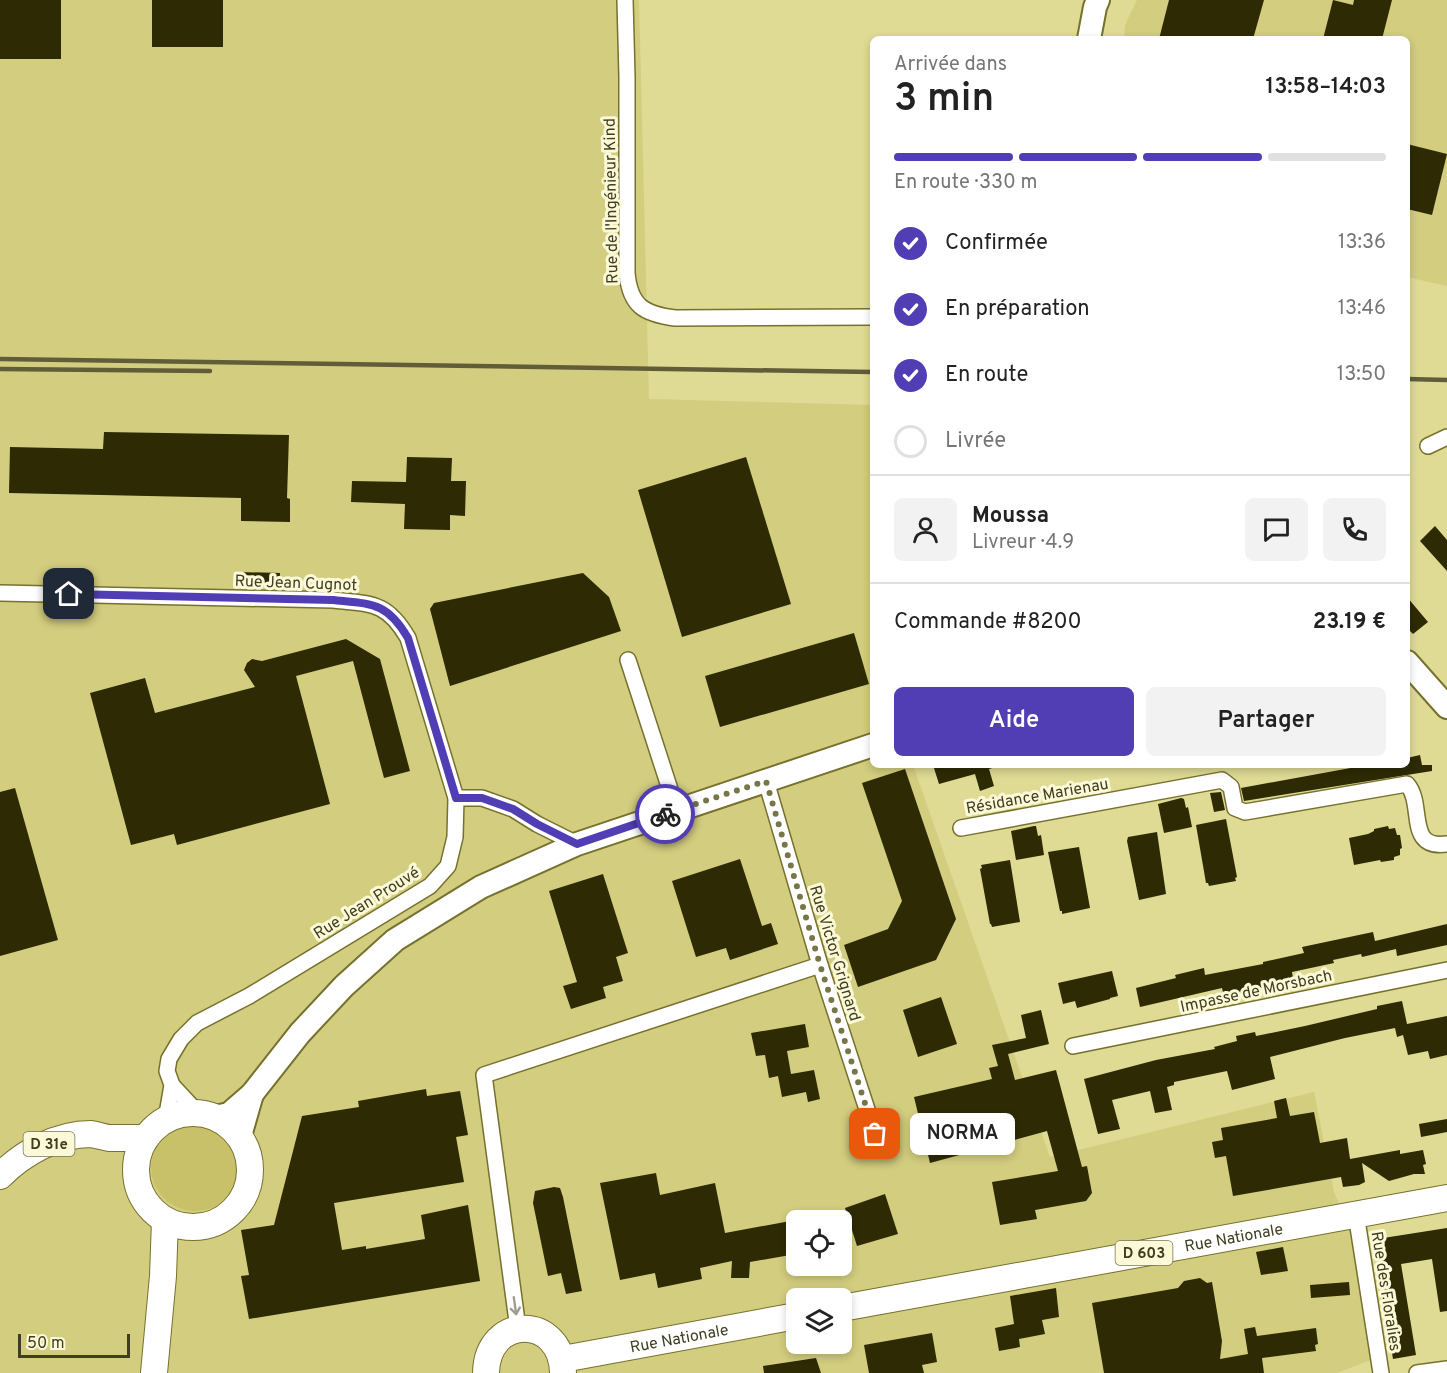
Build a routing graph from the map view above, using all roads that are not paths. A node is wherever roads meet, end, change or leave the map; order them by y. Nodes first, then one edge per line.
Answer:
1 (625, 0) edge
2 (1098, 0) edge
3 (1090, 36) edge
4 (870, 317) edge
5 (1447, 437) edge
6 (1428, 446) dead end
7 (0, 593) edge
8 (628, 660) dead end
9 (1410, 665) edge
10 (1447, 707) edge
11 (870, 746) edge
12 (766, 781) junction
13 (456, 798) junction
14 (677, 811) junction
15 (961, 828) dead end
16 (577, 844) junction
17 (1447, 844) edge
18 (820, 965) junction
19 (1447, 970) edge
20 (1072, 1046) dead end
21 (172, 1085) junction
22 (252, 1094) junction
23 (207, 1115) junction
24 (166, 1120) junction
25 (875, 1134) dead end
26 (240, 1136) junction
27 (107, 1138) junction
28 (146, 1138) junction
29 (136, 1166) junction
30 (0, 1176) edge
31 (1447, 1198) edge
32 (1356, 1214) junction
33 (165, 1220) junction
34 (192, 1228) junction
35 (163, 1276) junction
36 (852, 1306) edge
37 (786, 1318) edge
38 (518, 1329) junction
39 (563, 1366) edge
40 (1447, 1369) edge
41 (154, 1373) edge
42 (486, 1373) edge
43 (1381, 1373) edge
44 (1417, 1373) edge

1 - 4 street, Rue de l'Ingénieur Kind
2 - 3 main road
5 - 6 street
7 - 13 street, Rue Jean Cugnot
8 - 14 street
9 - 10 main road
11 - 12 main road
12 - 14 main road
12 - 18 street, Rue Victor Grignard
13 - 16 street
13 - 21 street, Rue Jean Prouvé
14 - 16 main road
15 - 17 street, Résidance Marienau
16 - 22 main road
18 - 25 street, Rue Victor Grignard
18 -> 38 street
19 - 20 street, Impasse de Morsbach
21 - 23 street
21 - 24 street
22 - 23 main road
22 - 26 main road
23 - 24 main road
23 - 26 main road
24 - 28 main road
26 - 34 main road
27 - 28 main road
27 - 29 main road
27 - 30 main road, D 31e
28 - 29 main road
29 - 33 main road
31 - 32 main road, Rue Nationale / D 603
32 - 36 main road, Rue Nationale / D 603
32 - 43 street, Rue des Floralies
33 - 34 main road
33 - 35 main road
34 - 35 main road
35 - 41 main road
37 - 39 main road, Rue Nationale
38 - 39 main road
38 - 42 main road
40 - 44 street

